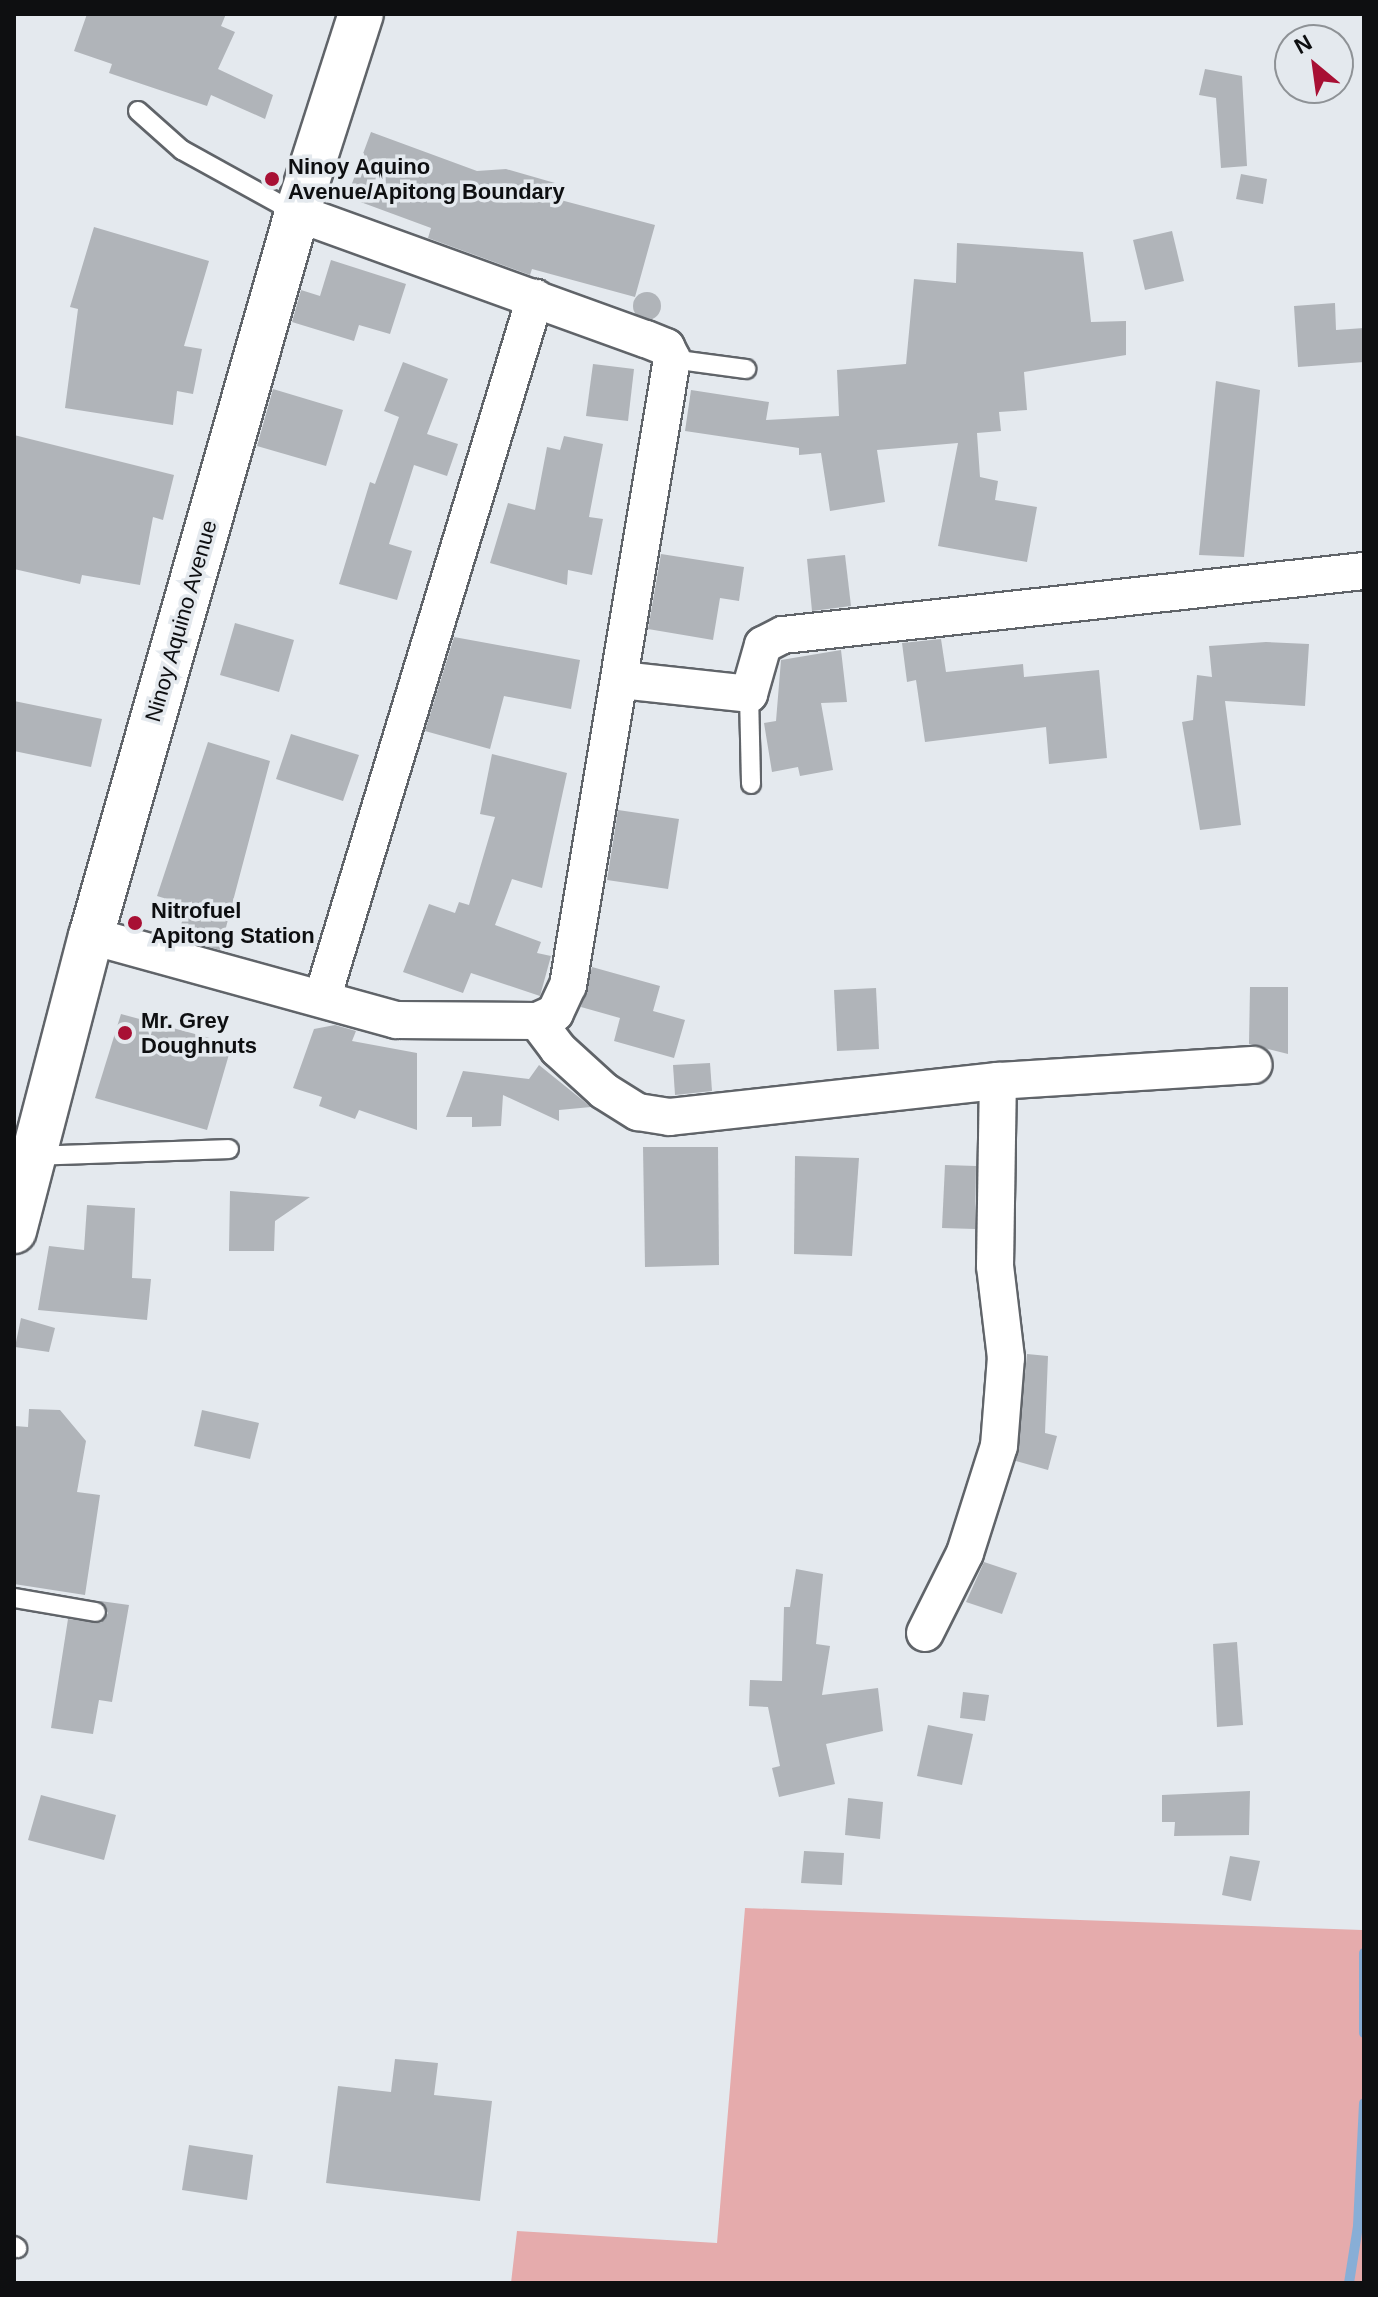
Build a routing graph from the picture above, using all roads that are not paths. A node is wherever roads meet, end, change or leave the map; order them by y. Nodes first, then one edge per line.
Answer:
1 (352, 17) edge
2 (138, 111) dead end
3 (297, 213) junction
4 (535, 298) junction
5 (672, 359) junction
6 (746, 369) dead end
7 (1364, 571) edge
8 (621, 680) junction
9 (749, 694) junction
10 (751, 784) dead end
11 (91, 936) junction
12 (322, 999) junction
13 (537, 1021) junction
14 (1254, 1065) dead end
15 (998, 1081) junction
16 (229, 1149) dead end
17 (24, 1156) edge
18 (17, 1210) edge
19 (14, 1598) edge
20 (96, 1612) dead end
21 (925, 1633) dead end

1 - 3 main road, Ninoy Aquino Avenue
2 - 3 lane
3 - 4 street
3 - 11 main road, Ninoy Aquino Avenue
4 - 5 street
4 - 12 street
5 - 6 lane
5 - 8 street
7 - 9 street
8 - 9 street
8 - 13 street
9 - 10 lane
11 - 12 street
11 - 17 main road, Ninoy Aquino Avenue
12 - 13 street
13 - 15 street
14 - 15 street
15 - 21 street
16 - 17 lane
17 - 18 main road, Ninoy Aquino Avenue
19 - 20 lane

